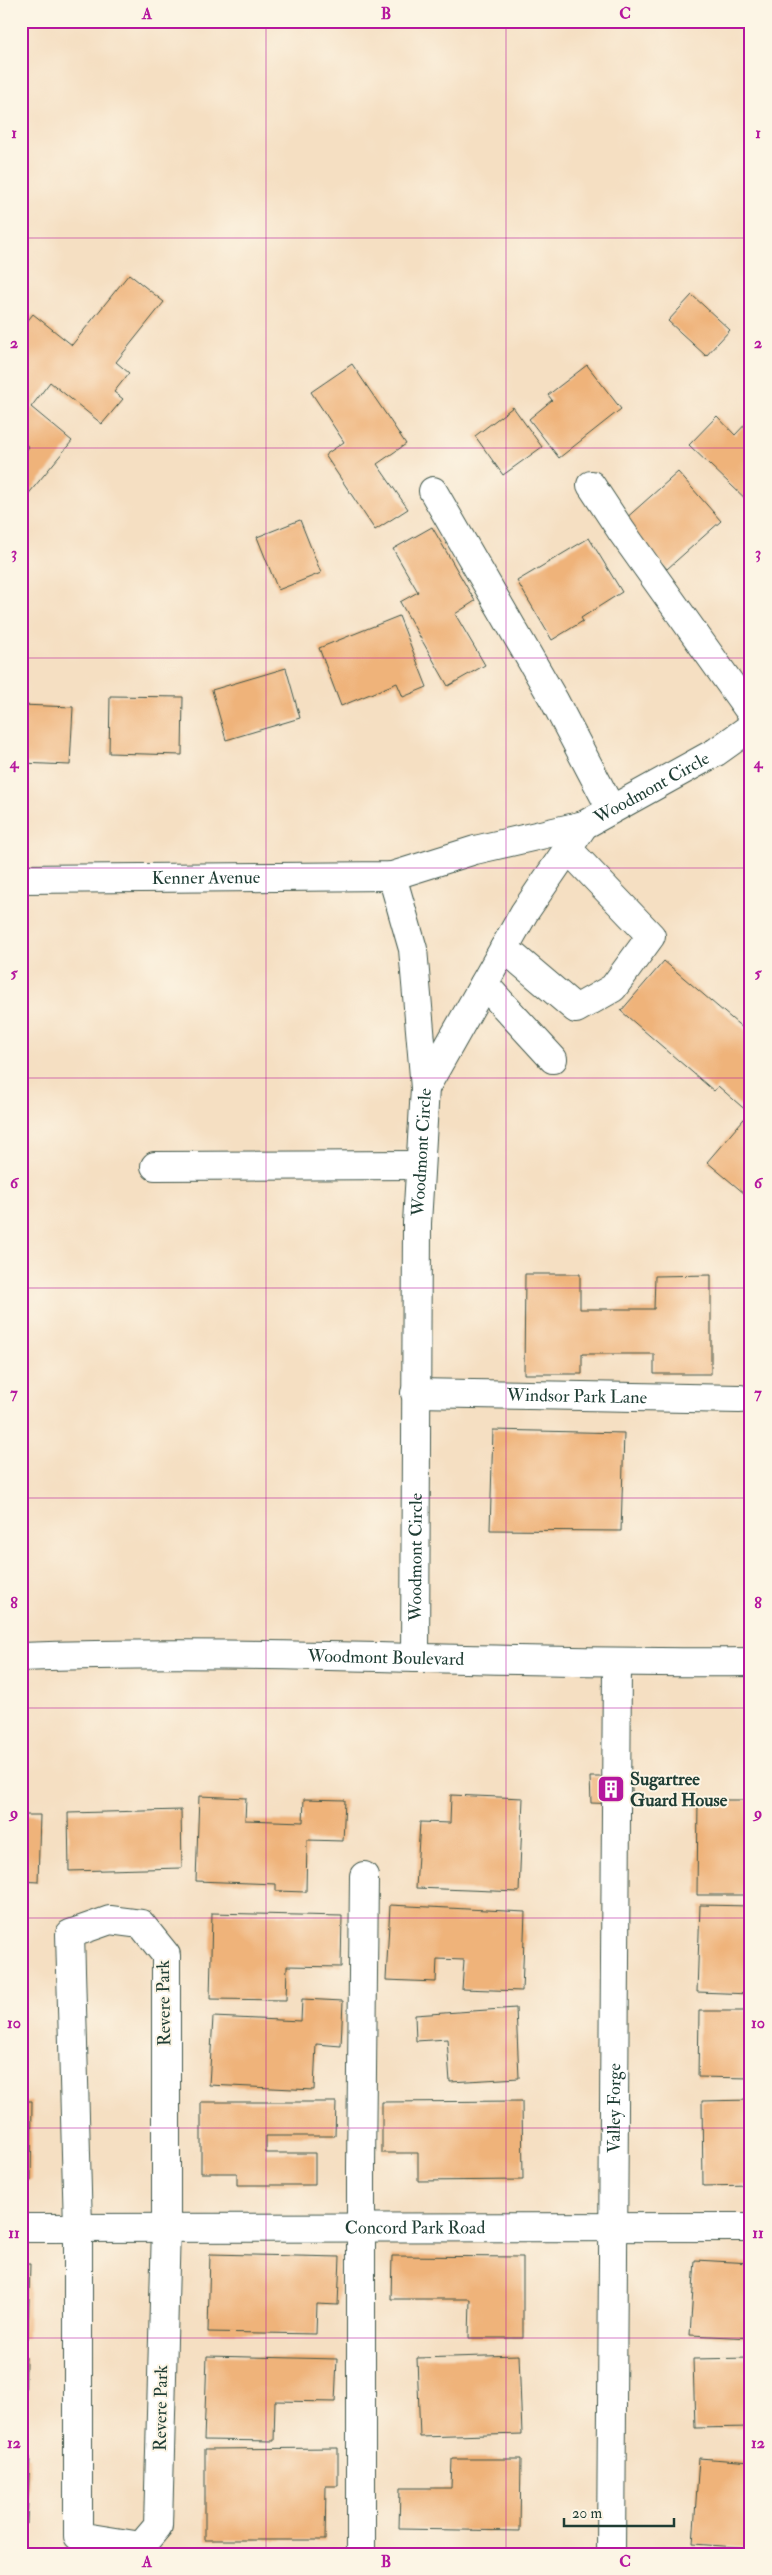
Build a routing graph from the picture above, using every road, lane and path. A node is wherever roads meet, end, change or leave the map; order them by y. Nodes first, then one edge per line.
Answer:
1 (591, 485) dead end
2 (433, 491) dead end
3 (751, 713) edge
4 (751, 727) edge
5 (611, 809) junction
6 (584, 825) junction
7 (567, 848) junction
8 (392, 876) junction
9 (21, 879) edge
10 (504, 948) junction
11 (484, 984) junction
12 (553, 1059) dead end
13 (425, 1088) junction
14 (155, 1166) dead end
15 (420, 1166) junction
16 (415, 1393) junction
17 (740, 1399) dead end
18 (21, 1657) edge
19 (415, 1658) junction
20 (751, 1662) edge
21 (618, 1663) junction
22 (364, 1876) dead end
23 (612, 2226) junction
24 (78, 2227) junction
25 (166, 2227) junction
26 (362, 2227) junction
27 (751, 2227) edge
28 (21, 2228) edge
29 (362, 2554) edge
30 (611, 2554) edge

1 - 3 street
2 - 5 street
4 - 5 street, Woodmont Circle
5 - 6 street, Woodmont Circle
6 - 7 street, Woodmont Circle
6 - 8 street, Kenner Avenue
7 - 10 street, Woodmont Circle
7 - 10 street
8 - 9 street, Kenner Avenue
8 - 13 street
10 - 11 street, Woodmont Circle
11 - 12 street
11 - 13 street, Woodmont Circle
13 - 15 street, Woodmont Circle
14 - 15 street
15 - 16 street, Woodmont Circle
16 - 17 street, Windsor Park Lane
16 - 19 street, Woodmont Circle
18 - 19 street, Woodmont Boulevard
19 - 21 street, Woodmont Boulevard
20 - 21 street, Woodmont Boulevard
21 - 23 street, Valley Forge
22 - 26 street
23 - 26 street, Concord Park Road
23 - 27 street, Concord Park Road
23 - 30 street, Valley Forge
24 - 25 street, Concord Park Road
24 - 25 street, Revere Park
24 - 25 street, Revere Park
24 - 28 street, Concord Park Road
25 - 26 street, Concord Park Road
26 - 29 street

